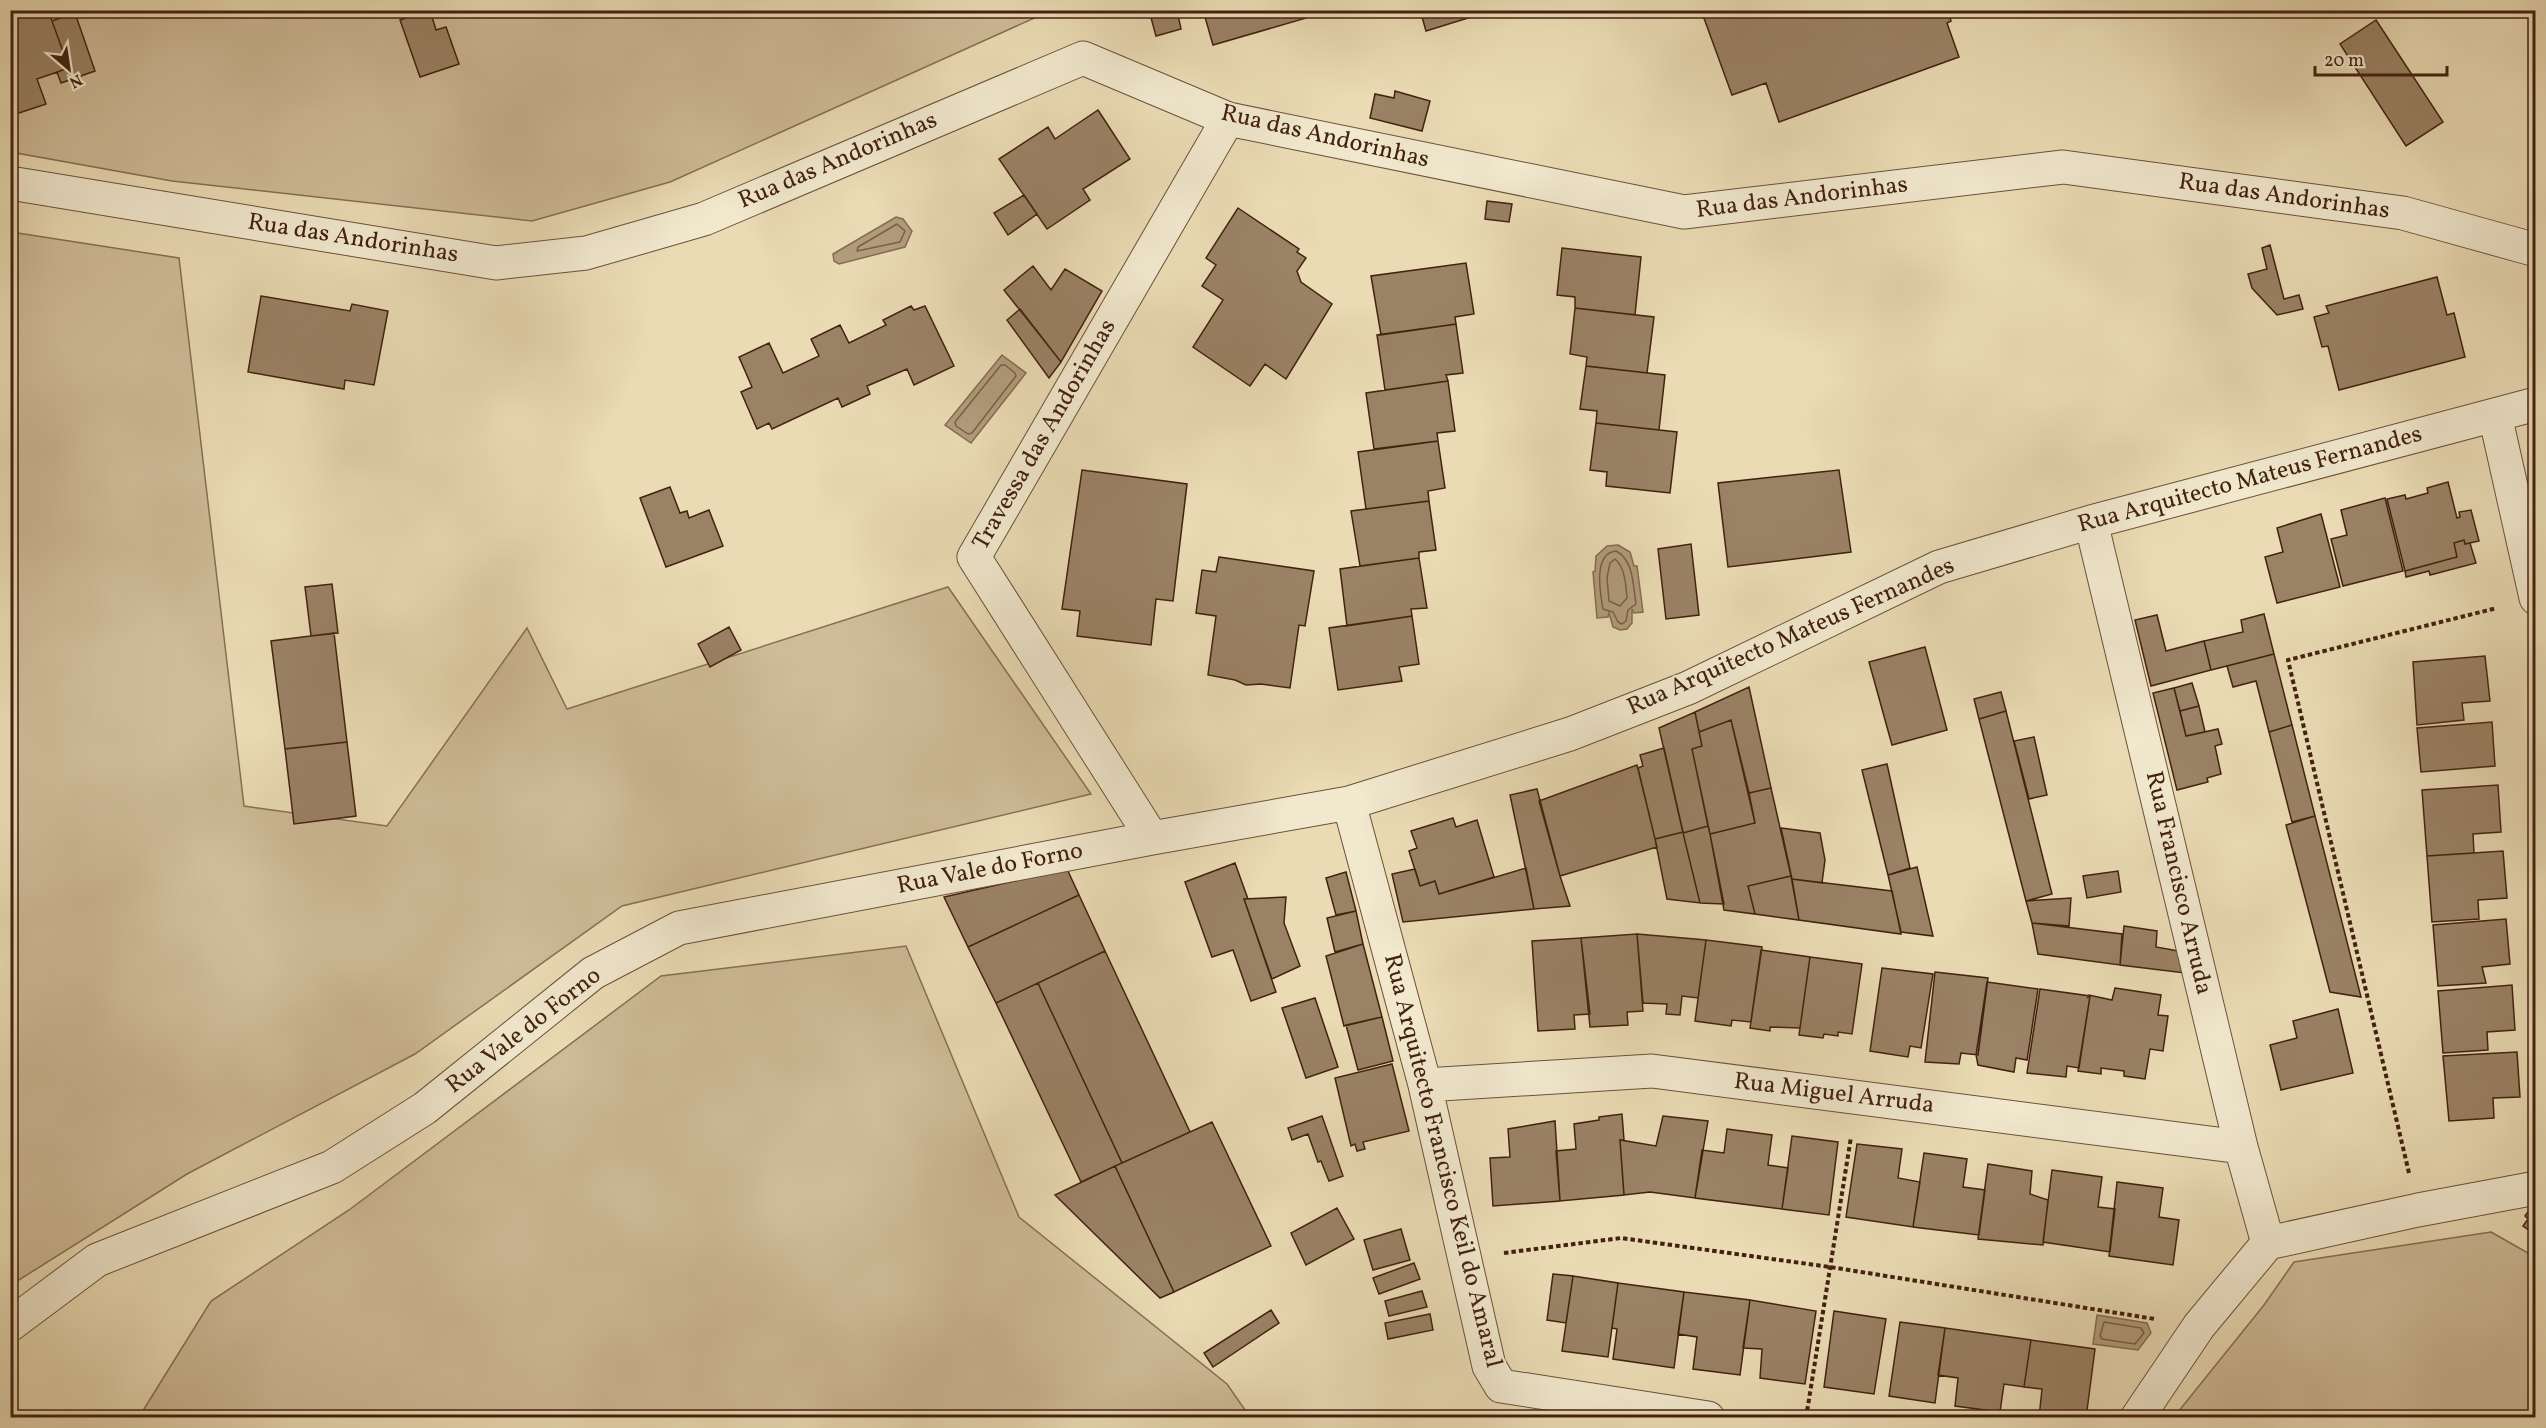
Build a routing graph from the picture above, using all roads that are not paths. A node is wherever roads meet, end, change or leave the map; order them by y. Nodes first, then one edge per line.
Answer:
1 (1228, 118) junction
2 (10, 183) edge
3 (2535, 249) edge
4 (2535, 404) edge
5 (2495, 415) junction
6 (2091, 522) junction
7 (2535, 598) edge
8 (1349, 803) junction
9 (1152, 838) junction
10 (1425, 1085) junction
11 (2241, 1147) junction
12 (2535, 1188) edge
13 (2268, 1243) junction
14 (10, 1325) edge
15 (1708, 1418) edge
16 (2137, 1418) edge

1 - 2 street, Rua das Andorinhas
1 - 3 street, Rua das Andorinhas
1 - 9 street, Travessa das Andorinhas
4 - 5 street, Rua Arquitecto Mateus Fernandes
5 - 6 street, Rua Arquitecto Mateus Fernandes
5 - 7 street
6 - 8 street, Rua Arquitecto Mateus Fernandes
6 - 11 street, Rua Francisco Arruda
8 - 9 street, Rua Arquitecto Mateus Fernandes
8 - 10 street, Rua Arquitecto Francisco Keil do Amaral
9 - 14 street, Rua Vale do Forno
10 - 11 street, Rua Miguel Arruda
10 - 15 street, Rua Arquitecto Francisco Keil do Amaral
11 - 13 street, Rua Francisco Arruda
12 - 13 street
13 - 16 street

